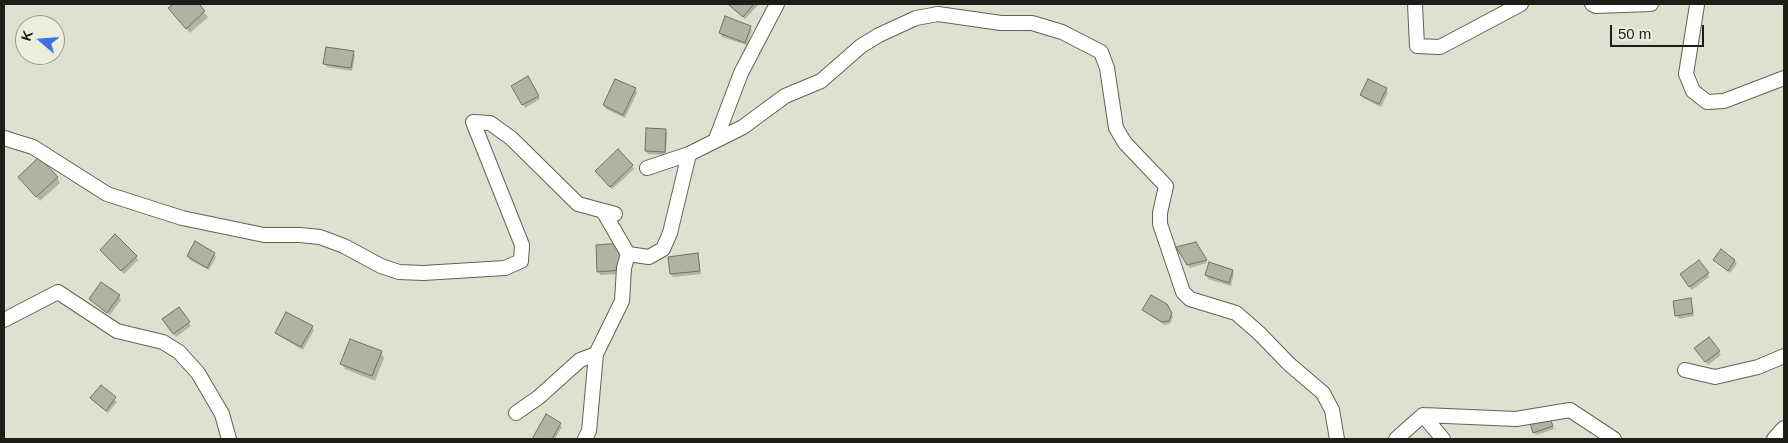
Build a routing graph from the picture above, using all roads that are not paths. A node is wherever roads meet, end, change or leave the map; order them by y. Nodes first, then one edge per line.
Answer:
1 (778, 4) edge
2 (1415, 4) edge
3 (1522, 4) edge
4 (1592, 4) edge
5 (1652, 4) edge
6 (1698, 4) edge
7 (1784, 78) edge
8 (4, 138) edge
9 (716, 139) junction
10 (689, 154) junction
11 (647, 168) dead end
12 (628, 254) junction
13 (4, 320) edge
14 (596, 354) junction
15 (1784, 356) edge
16 (1686, 370) dead end
17 (516, 414) dead end
18 (1423, 415) junction
19 (1784, 428) edge
20 (229, 439) edge
21 (585, 439) edge
22 (1337, 439) edge
23 (1396, 439) edge
24 (1443, 439) edge
25 (1614, 439) edge
26 (1774, 439) edge

1 - 9 street
2 - 3 street
4 - 5 street
6 - 7 street
8 - 12 street
9 - 10 street
9 - 22 street
10 - 11 street
10 - 12 street
12 - 14 street
13 - 20 street
14 - 17 street
14 - 21 street
15 - 16 street
18 - 23 street
18 - 24 street
18 - 25 street
19 - 26 street

